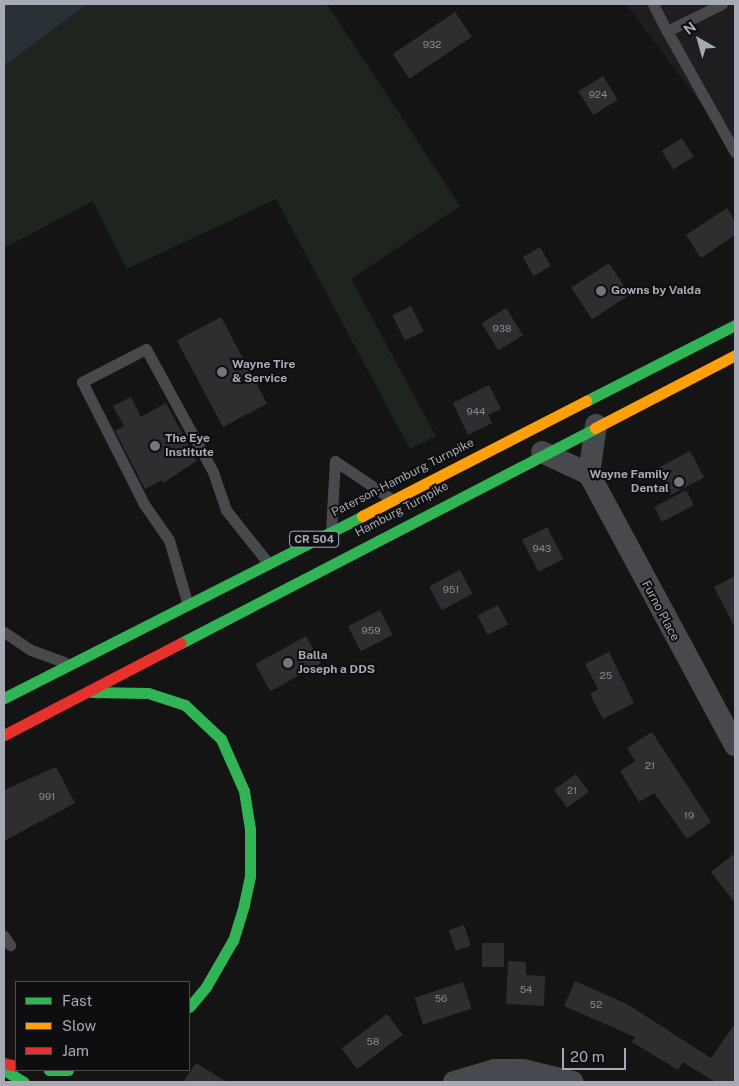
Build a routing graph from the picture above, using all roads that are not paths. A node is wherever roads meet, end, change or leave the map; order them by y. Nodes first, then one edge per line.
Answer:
1 (653, 4) edge
2 (722, 4) edge
3 (667, 31) junction
4 (735, 152) edge
5 (735, 324) edge
6 (735, 355) edge
7 (596, 425) junction
8 (542, 452) junction
9 (589, 474) junction
10 (392, 499) junction
11 (331, 530) junction
12 (268, 563) junction
13 (188, 605) junction
14 (8, 635) edge
15 (70, 664) junction
16 (85, 692) junction
17 (4, 698) edge
18 (726, 711) edge
19 (4, 735) edge
20 (735, 746) edge
21 (190, 1006) edge
22 (4, 1070) edge
23 (24, 1082) edge
24 (454, 1082) edge
25 (573, 1082) edge

1 - 3 lane
2 - 3 lane
3 - 4 lane
5 - 10 main road, Paterson-Hamburg Turnpike / CR 504
6 - 7 main road, Hamburg Turnpike / CR 504
7 - 8 main road, Hamburg Turnpike / CR 504
7 - 9 street
8 - 9 street
8 - 16 main road, Hamburg Turnpike / CR 504
9 - 18 street, Furno Place
10 - 11 main road, Paterson-Hamburg Turnpike / CR 504
10 - 11 lane
11 - 12 main road, Paterson-Hamburg Turnpike / CR 504
12 - 13 main road, Paterson-Hamburg Turnpike / CR 504
12 - 13 lane
13 - 15 main road, Paterson-Hamburg Turnpike / CR 504
14 - 15 lane
15 - 17 main road, Paterson-Hamburg Turnpike / CR 504
16 - 19 main road, Hamburg Turnpike / CR 504
16 - 21 main road
18 - 20 street, Furno Place
22 - 23 main road
24 - 25 street

